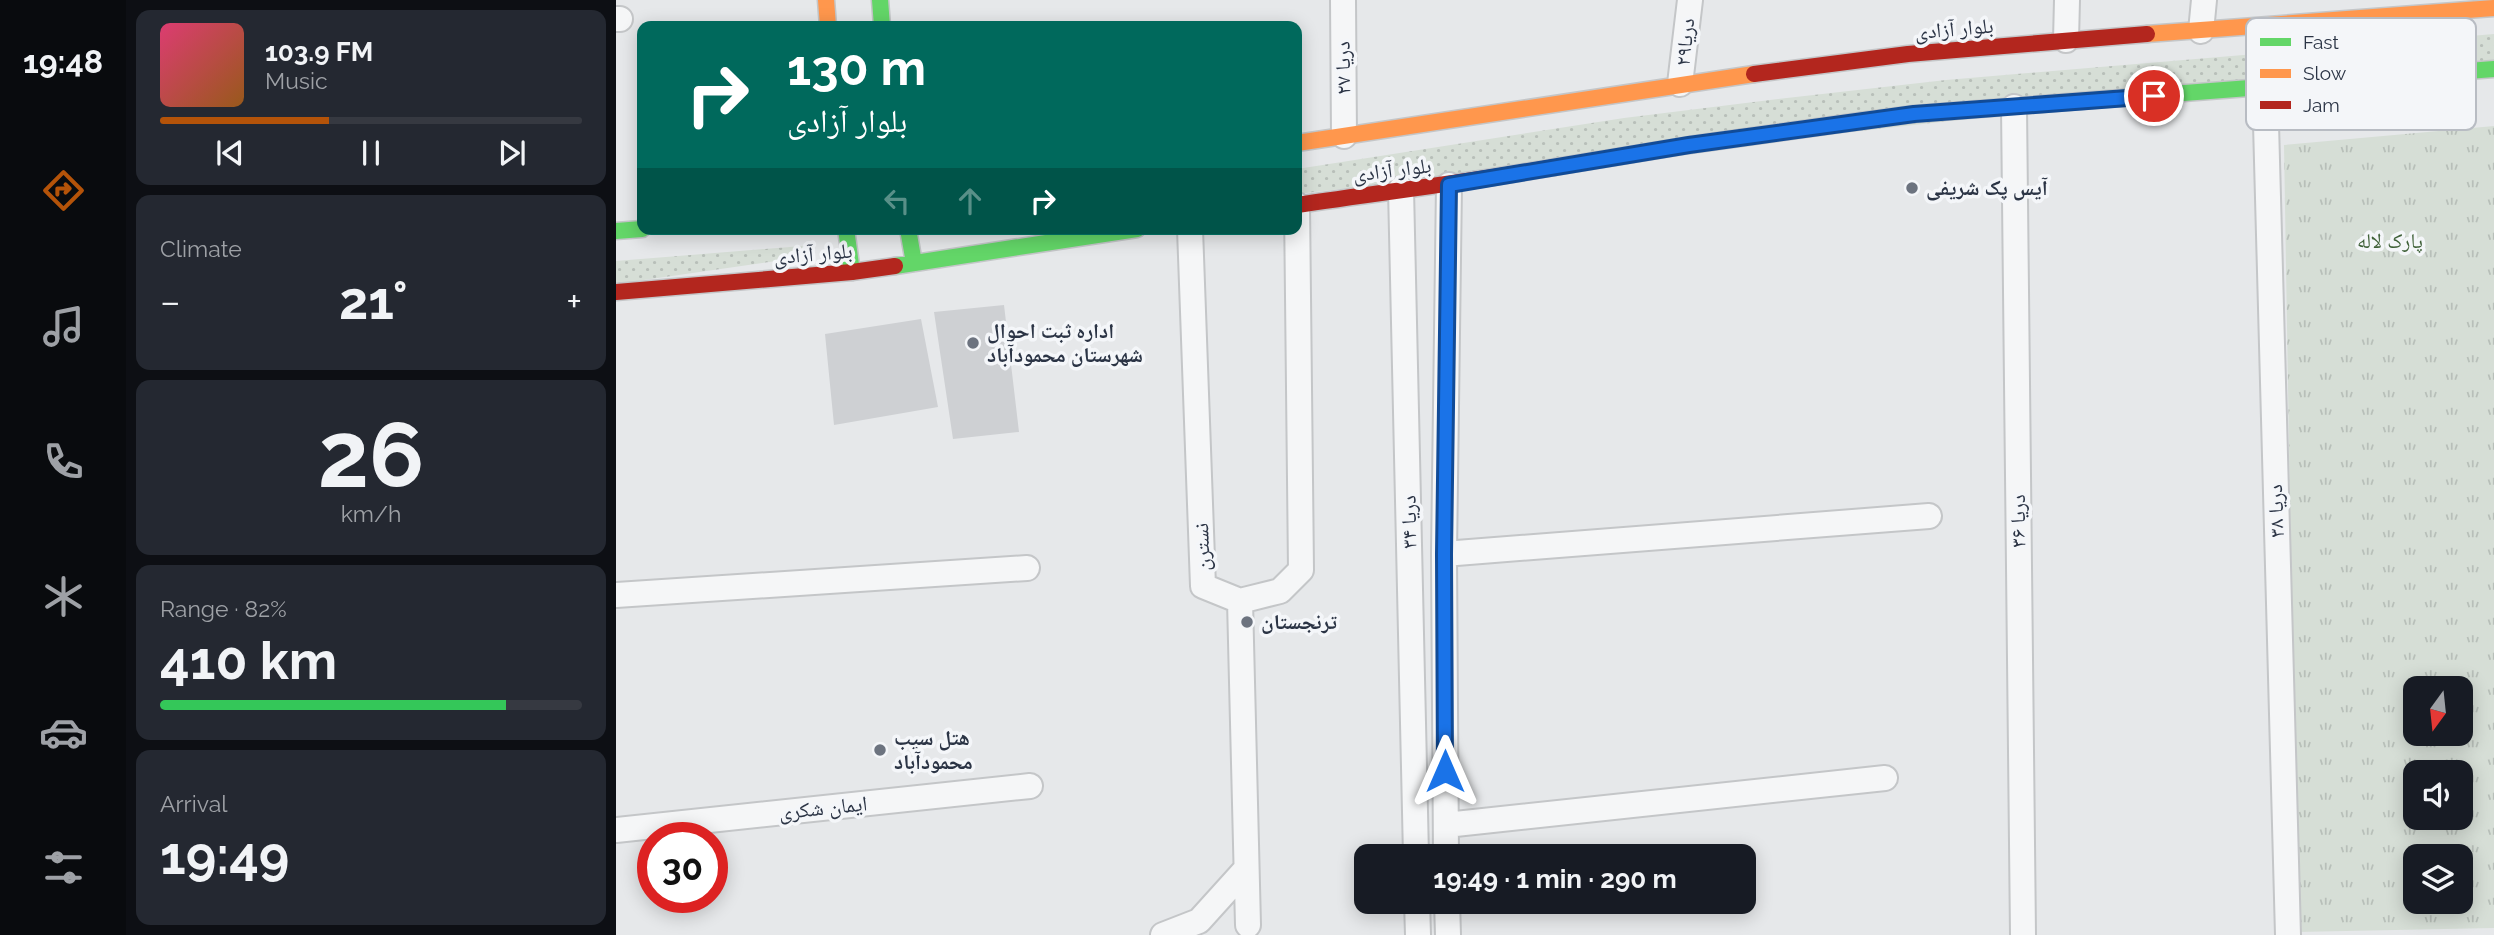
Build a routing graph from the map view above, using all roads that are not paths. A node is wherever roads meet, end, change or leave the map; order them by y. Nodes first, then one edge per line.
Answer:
1 (826, 0) edge
2 (880, 0) edge
3 (1343, 0) edge
4 (1690, 0) edge
5 (2067, 0) edge
6 (2204, 0) edge
7 (2494, 8) edge
8 (2367, 18) edge
9 (828, 21) edge
10 (882, 21) edge
11 (2246, 27) edge
12 (2201, 31) junction
13 (2066, 40) junction
14 (2494, 69) edge
15 (2476, 70) edge
16 (1680, 85) junction
17 (2246, 89) edge
18 (2014, 107) junction
19 (2266, 130) edge
20 (1344, 136) junction
21 (1302, 142) edge
22 (1449, 185) junction
23 (1401, 189) junction
24 (1302, 204) edge
25 (637, 229) edge
26 (616, 231) edge
27 (847, 235) edge
28 (909, 235) edge
29 (1097, 235) edge
30 (1190, 235) edge
31 (1297, 235) edge
32 (914, 263) junction
33 (852, 272) junction
34 (616, 292) edge
35 (1929, 516) dead end
36 (1444, 554) junction
37 (1027, 568) dead end
38 (616, 595) edge
39 (1240, 601) junction
40 (1885, 778) dead end
41 (1030, 786) dead end
42 (1446, 825) junction
43 (616, 830) edge
44 (1416, 844) edge
45 (1446, 844) edge
46 (1247, 869) junction
47 (1417, 914) edge
48 (1447, 914) edge
49 (1248, 925) dead end
50 (1163, 935) edge
51 (1418, 935) edge
52 (1448, 935) edge
53 (2023, 935) edge
54 (2288, 935) edge

1 - 9 main road
2 - 10 main road
3 - 20 street, دریا ۲۷
4 - 16 street, دریا۲۹
5 - 13 street
6 - 12 street
7 - 8 main road, بلوار آزادی
11 - 12 main road, بلوار آزادی
12 - 13 main road, بلوار آزادی
13 - 16 main road, بلوار آزادی
14 - 15 main road, بلوار آزادی
16 - 20 main road, بلوار آزادی
17 - 18 main road, بلوار آزادی
18 - 22 main road, بلوار آزادی
18 - 53 street, دریا ۳۶
19 - 54 street, دریا ۳۸
20 - 21 main road, بلوار آزادی
22 - 23 main road, بلوار آزادی
22 - 36 street, دریا ۳۴
23 - 24 main road, بلوار آزادی
23 - 44 street, دریا ۳۴
25 - 26 main road
27 - 33 main road
28 - 32 main road
29 - 32 main road, بلوار آزادی
30 - 39 street, نسترن
31 - 39 street
32 - 33 main road, بلوار آزادی
33 - 34 main road, بلوار آزادی
35 - 36 street
36 - 42 street, دریا ۳۴
37 - 38 street
39 - 46 street
40 - 42 street
41 - 43 street, ایمان شکری
42 - 45 street, دریا ۳۴
46 - 49 street
46 - 50 street
47 - 51 street
48 - 52 street

